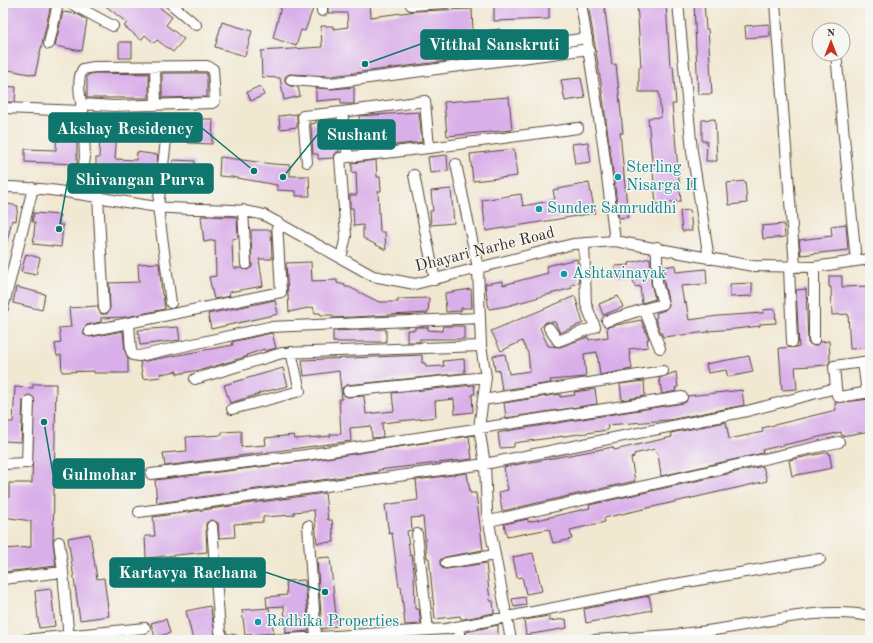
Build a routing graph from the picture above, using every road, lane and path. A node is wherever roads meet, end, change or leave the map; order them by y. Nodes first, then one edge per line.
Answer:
1 (58, 3) edge
2 (70, 3) edge
3 (170, 3) edge
4 (411, 3) edge
5 (446, 3) edge
6 (581, 3) edge
7 (678, 3) edge
8 (775, 3) edge
9 (196, 25) dead end
10 (113, 26) dead end
11 (504, 36) dead end
12 (587, 38) junction
13 (49, 44) dead end
14 (589, 49) junction
15 (837, 62) edge
16 (155, 67) junction
17 (292, 80) dead end
18 (156, 105) junction
19 (3, 108) edge
20 (82, 108) junction
21 (342, 112) junction
22 (578, 128) dead end
23 (166, 140) dead end
24 (429, 148) junction
25 (344, 160) junction
26 (307, 162) dead end
27 (456, 164) dead end
28 (414, 175) dead end
29 (3, 187) edge
30 (33, 188) junction
31 (80, 193) junction
32 (98, 196) junction
33 (158, 207) junction
34 (243, 210) junction
35 (277, 222) junction
36 (615, 241) junction
37 (584, 243) junction
38 (657, 247) junction
39 (341, 258) junction
40 (709, 259) junction
41 (870, 259) edge
42 (856, 261) junction
43 (246, 264) dead end
44 (792, 267) junction
45 (814, 267) junction
46 (478, 268) junction
47 (435, 280) junction
48 (172, 303) dead end
49 (3, 308) edge
50 (104, 308) dead end
51 (644, 309) junction
52 (480, 318) junction
53 (607, 321) dead end
54 (129, 323) junction
55 (550, 328) dead end
56 (89, 331) dead end
57 (814, 340) dead end
58 (792, 342) dead end
59 (481, 346) junction
60 (660, 348) dead end
61 (291, 352) junction
62 (866, 362) edge
63 (663, 371) dead end
64 (486, 376) junction
65 (195, 379) dead end
66 (836, 388) junction
67 (348, 391) dead end
68 (868, 393) edge
69 (682, 397) dead end
70 (483, 400) junction
71 (29, 401) dead end
72 (232, 409) dead end
73 (479, 428) junction
74 (839, 442) dead end
75 (3, 464) edge
76 (485, 464) junction
77 (151, 474) dead end
78 (139, 512) dead end
79 (489, 521) junction
80 (212, 526) dead end
81 (308, 526) dead end
82 (416, 534) dead end
83 (59, 542) dead end
84 (495, 555) junction
85 (820, 559) dead end
86 (446, 563) dead end
87 (63, 572) junction
88 (3, 579) edge
89 (870, 616) edge
90 (507, 618) junction
91 (458, 627) junction
92 (145, 628) dead end
93 (428, 630) junction
94 (376, 637) edge
95 (68, 638) edge
96 (316, 638) junction
97 (339, 638) edge
98 (24, 640) edge
99 (234, 640) edge
100 (272, 640) edge
101 (460, 640) edge
102 (511, 640) edge
103 (592, 640) edge

1 - 13 street
2 - 10 street
3 - 9 street
4 - 5 street
6 - 12 street
7 - 40 street
8 - 44 street
11 - 12 street
12 - 14 street
14 - 17 street
14 - 36 street
15 - 42 street
16 - 18 street
16 - 18 street
16 - 20 street
18 - 20 street
19 - 20 street
20 - 31 street
21 - 24 street
21 - 25 street
21 - 26 street
22 - 24 street
23 - 33 street
24 - 25 street
25 - 39 street
27 - 46 street
28 - 47 street
29 - 30 street, Dhayari Narhe Road
30 - 31 street, Dhayari Narhe Road
30 - 49 street
31 - 32 street, Dhayari Narhe Road
32 - 33 street, Dhayari Narhe Road
32 - 50 street
33 - 34 street, Dhayari Narhe Road
33 - 48 street
34 - 35 street, Dhayari Narhe Road
34 - 43 street
35 - 39 street, Dhayari Narhe Road
35 - 54 street
36 - 37 street, Dhayari Narhe Road
36 - 38 street, Dhayari Narhe Road
37 - 46 street, Dhayari Narhe Road
37 - 55 street
38 - 40 street, Dhayari Narhe Road
38 - 51 street
39 - 47 street, Dhayari Narhe Road
40 - 44 street, Dhayari Narhe Road
41 - 42 street, Dhayari Narhe Road
42 - 45 street, Dhayari Narhe Road
44 - 45 street, Dhayari Narhe Road
44 - 58 street
45 - 57 street
46 - 47 street, Dhayari Narhe Road
46 - 52 street
51 - 53 street
51 - 60 street
52 - 54 street
52 - 59 street
54 - 56 street
59 - 61 street
59 - 64 street
61 - 65 street
61 - 72 street
62 - 66 street
62 - 68 street
63 - 70 street
64 - 67 street
64 - 70 street
66 - 68 street
66 - 76 street
69 - 73 street
70 - 73 street
71 - 75 street
73 - 76 street
73 - 77 street
74 - 79 street
76 - 78 street
76 - 79 street
79 - 84 street
80 - 99 street
81 - 96 street
82 - 93 street
83 - 87 street
84 - 86 street
84 - 90 street
85 - 90 street
87 - 88 street
87 - 95 street
89 - 103 street
90 - 91 street
90 - 102 street
91 - 93 street
91 - 101 street
92 - 95 street
93 - 94 street
94 - 97 street
95 - 98 street
96 - 97 street
96 - 100 street

